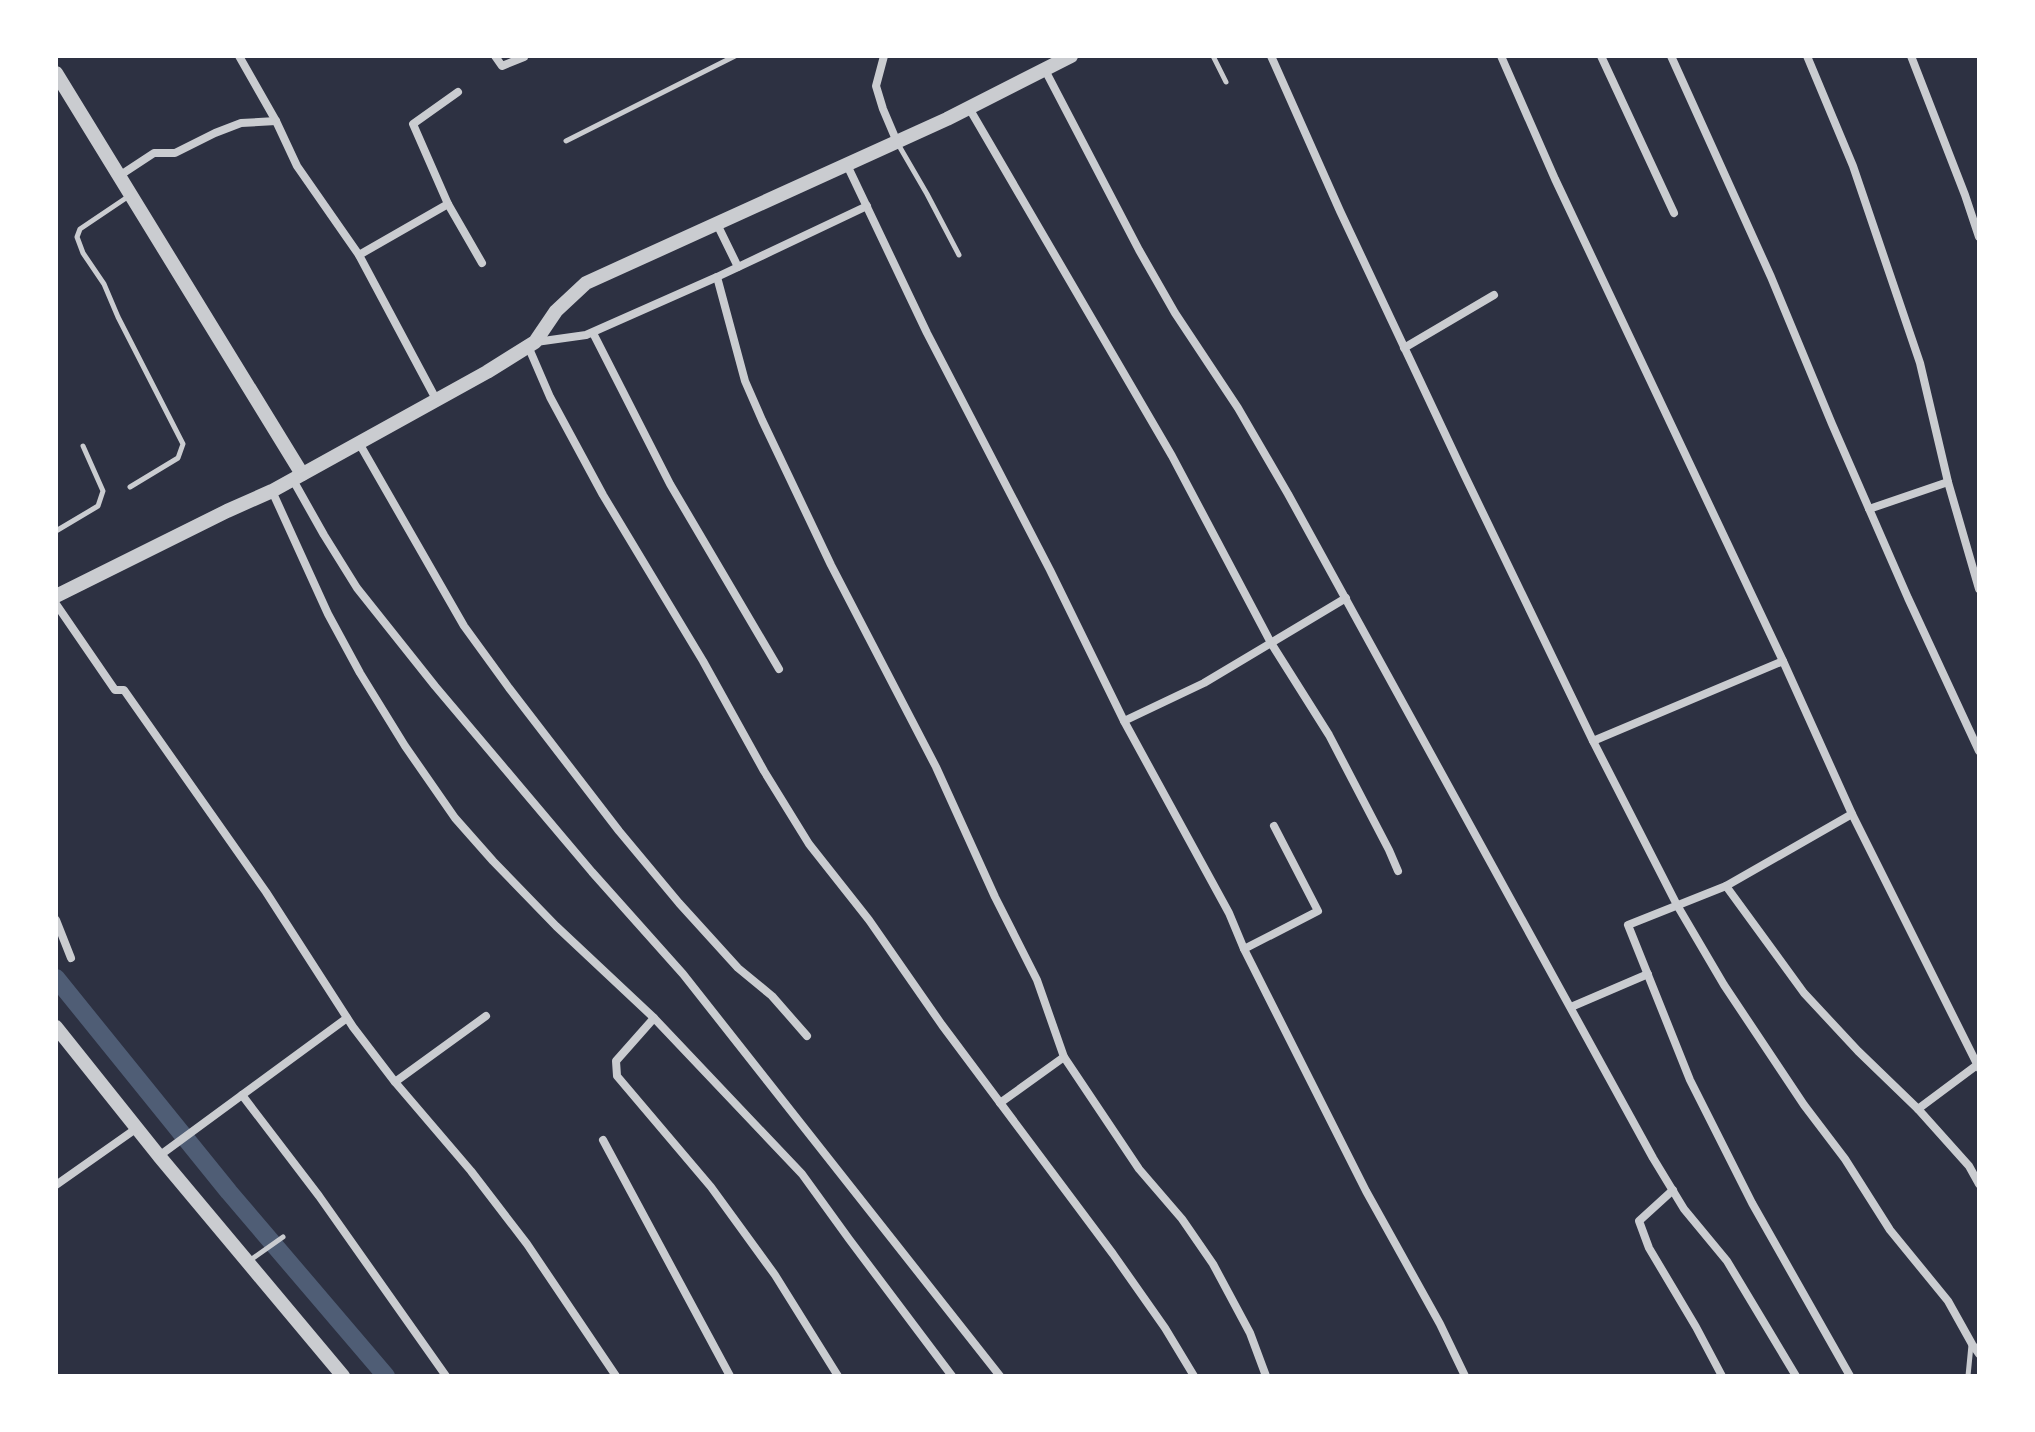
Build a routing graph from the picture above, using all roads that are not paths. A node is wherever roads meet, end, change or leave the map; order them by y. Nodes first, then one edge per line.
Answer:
1 (239, 56) edge
2 (495, 56) edge
3 (735, 56) edge
4 (884, 56) edge
5 (1071, 56) edge
6 (1213, 56) edge
7 (1271, 56) edge
8 (1501, 56) edge
9 (1601, 56) edge
10 (1671, 56) edge
11 (1807, 56) edge
12 (1911, 56) edge
13 (524, 57) edge
14 (1045, 70) junction
15 (56, 73) edge
16 (1226, 82) dead end
17 (458, 92) dead end
18 (969, 108) junction
19 (276, 121) junction
20 (566, 141) dead end
21 (897, 142) junction
22 (847, 165) junction
23 (119, 176) junction
24 (131, 195) junction
25 (448, 204) junction
26 (867, 206) junction
27 (1674, 213) dead end
28 (717, 224) junction
29 (1979, 237) edge
30 (359, 255) junction
31 (959, 255) dead end
32 (482, 263) dead end
33 (738, 267) junction
34 (717, 277) junction
35 (1494, 295) dead end
36 (593, 333) junction
37 (532, 344) junction
38 (1404, 348) junction
39 (437, 401) junction
40 (359, 443) junction
41 (83, 446) dead end
42 (297, 477) junction
43 (1948, 482) junction
44 (130, 487) dead end
45 (272, 491) junction
46 (1869, 509) junction
47 (56, 531) edge
48 (1979, 589) edge
49 (56, 596) edge
50 (1346, 598) junction
51 (56, 604) edge
52 (1271, 643) junction
53 (1783, 661) junction
54 (779, 669) dead end
55 (1124, 721) junction
56 (1593, 741) junction
57 (1979, 751) edge
58 (1852, 814) junction
59 (1274, 826) dead end
60 (1398, 871) dead end
61 (1726, 886) junction
62 (1677, 905) junction
63 (56, 920) edge
64 (1244, 949) junction
65 (71, 958) dead end
66 (1648, 974) junction
67 (1571, 1007) junction
68 (486, 1016) dead end
69 (347, 1018) junction
70 (654, 1018) junction
71 (56, 1027) edge
72 (807, 1036) dead end
73 (1064, 1057) junction
74 (1978, 1067) edge
75 (395, 1082) junction
76 (242, 1095) junction
77 (1000, 1103) junction
78 (1918, 1109) junction
79 (137, 1128) junction
80 (603, 1140) dead end
81 (159, 1156) junction
82 (1979, 1161) edge
83 (1969, 1166) junction
84 (1979, 1184) edge
85 (56, 1185) edge
86 (1673, 1190) junction
87 (283, 1237) dead end
88 (248, 1261) junction
89 (1972, 1344) junction
90 (1979, 1354) edge
91 (343, 1376) edge
92 (446, 1376) edge
93 (616, 1376) edge
94 (730, 1376) edge
95 (838, 1376) edge
96 (952, 1376) edge
97 (1000, 1376) edge
98 (1194, 1376) edge
99 (1266, 1376) edge
100 (1465, 1376) edge
101 (1722, 1376) edge
102 (1796, 1376) edge
103 (1850, 1376) edge
104 (1968, 1376) edge

1 - 19 street
2 - 13 street
3 - 20 lane
4 - 21 street
5 - 14 street
6 - 16 lane
7 - 38 street
8 - 53 street
9 - 27 street
10 - 46 street
11 - 43 street
12 - 29 street
14 - 18 street
14 - 50 street
15 - 23 street
17 - 25 street
18 - 21 street
18 - 52 street
19 - 23 street
19 - 30 street
21 - 22 street
21 - 31 lane
22 - 26 street
22 - 28 street
23 - 24 street
24 - 42 street
24 - 44 lane
25 - 30 street
25 - 32 street
26 - 33 street
26 - 55 street
28 - 33 street
28 - 37 street
30 - 39 street
33 - 34 street
34 - 36 street
34 - 73 street
35 - 38 street
36 - 37 street
36 - 54 street
37 - 39 street
37 - 77 street
38 - 56 street
39 - 40 street
40 - 42 street
40 - 72 street
41 - 47 lane
42 - 45 street
42 - 97 street
43 - 46 street
43 - 48 street
45 - 49 street
45 - 70 street
46 - 57 street
50 - 52 street
50 - 67 street
51 - 69 street
52 - 55 street
52 - 60 street
53 - 56 street
53 - 58 street
55 - 64 street
56 - 62 street
58 - 61 street
58 - 74 street
59 - 64 street
61 - 62 street
61 - 78 street
62 - 66 street
62 - 89 street
63 - 65 street
64 - 100 street
66 - 67 street
66 - 103 street
67 - 86 street
68 - 75 street
69 - 75 street
69 - 76 street
70 - 95 street
70 - 96 street
71 - 79 street
73 - 77 street
73 - 99 street
74 - 78 street
75 - 93 street
76 - 81 street
76 - 92 street
77 - 98 street
78 - 83 street
79 - 81 street
79 - 85 street
80 - 94 street
81 - 88 street
82 - 83 street
83 - 84 street
86 - 101 street
86 - 102 street
87 - 88 lane
88 - 91 street
89 - 90 street
89 - 104 lane

